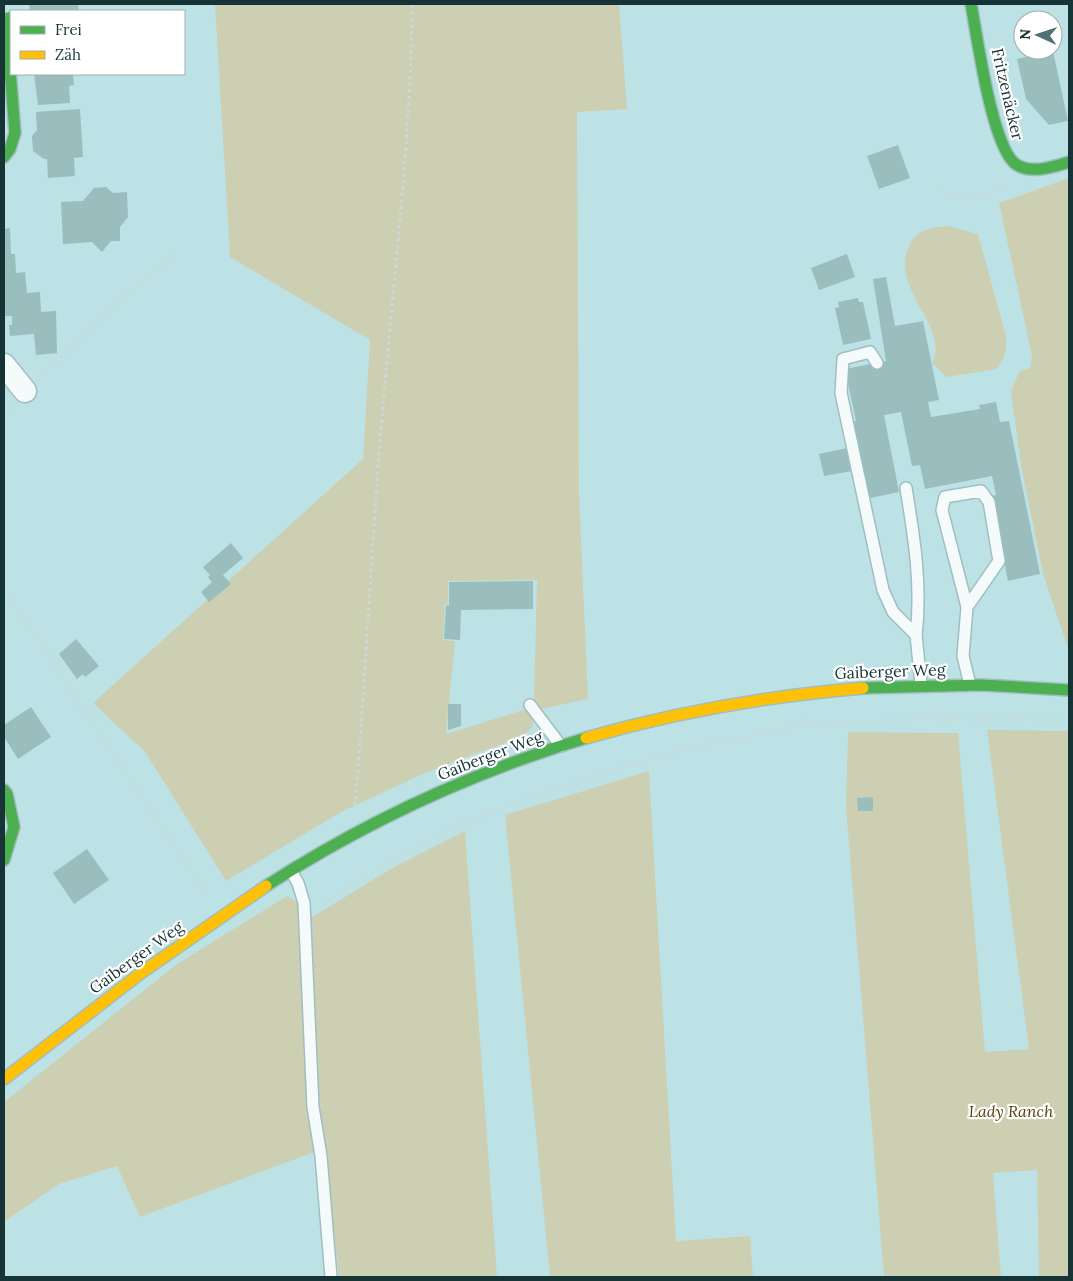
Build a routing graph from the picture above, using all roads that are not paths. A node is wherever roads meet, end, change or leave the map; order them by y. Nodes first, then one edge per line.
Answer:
1 (971, 4) edge
2 (10, 18) edge
3 (10, 67) edge
4 (11, 75) edge
5 (5, 156) edge
6 (1069, 162) edge
7 (877, 363) dead end
8 (4, 365) edge
9 (25, 390) dead end
10 (906, 488) dead end
11 (967, 607) junction
12 (916, 635) junction
13 (921, 684) junction
14 (970, 685) junction
15 (1069, 690) edge
16 (530, 705) dead end
17 (561, 746) junction
18 (4, 790) edge
19 (4, 860) edge
20 (291, 871) junction
21 (4, 1080) edge
22 (332, 1277) edge

1 - 6 street, Fritzenäcker
2 - 3 street
4 - 5 street
7 - 12 lane
8 - 9 street
10 - 12 lane
11 - 11 lane
11 - 14 lane
12 - 13 lane
13 - 14 street, Gaiberger Weg
13 - 17 street, Gaiberger Weg
14 - 15 street, Gaiberger Weg
16 - 17 lane
17 - 20 street, Gaiberger Weg
18 - 19 street
20 - 21 street, Gaiberger Weg
20 - 22 lane

